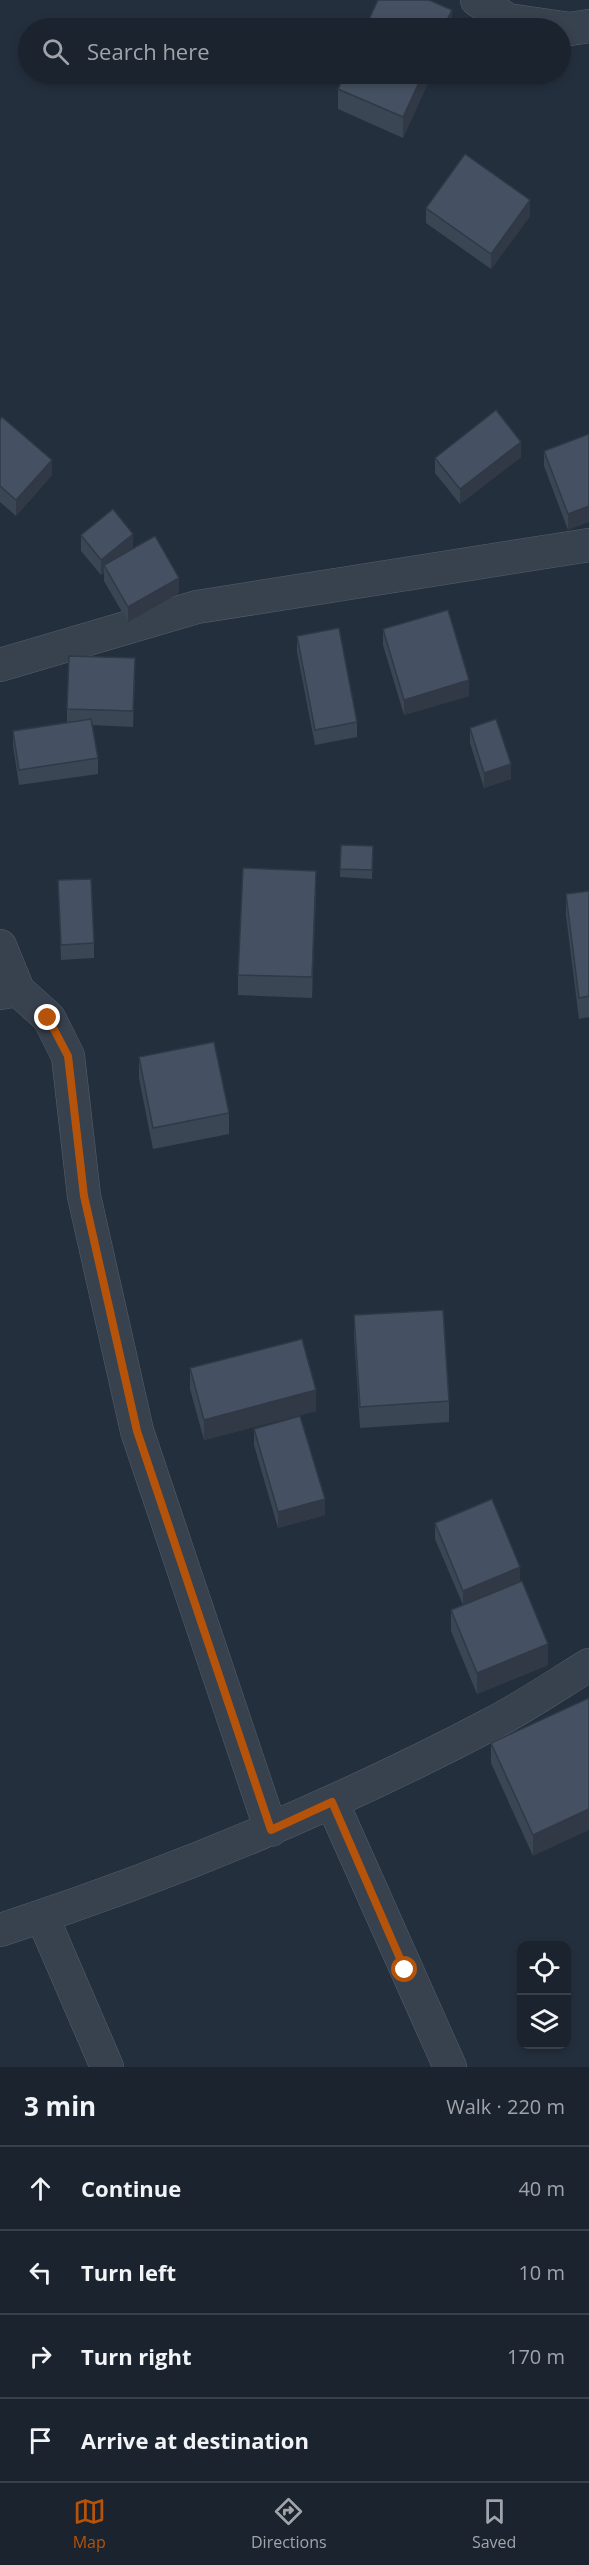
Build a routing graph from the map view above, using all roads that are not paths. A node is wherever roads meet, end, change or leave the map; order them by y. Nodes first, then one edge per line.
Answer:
1 (477, 0) edge
2 (505, 18) edge
3 (589, 26) edge
4 (571, 29) edge
5 (589, 545) edge
6 (0, 665) edge
7 (0, 946) edge
8 (9, 992) edge
9 (589, 1665) edge
10 (332, 1802) junction
11 (271, 1830) junction
12 (42, 1916) junction
13 (0, 1930) edge
14 (107, 2067) edge
15 (450, 2067) edge

1 - 2 street
3 - 4 street
5 - 6 street
7 - 8 street
8 - 11 street
9 - 10 street
10 - 11 street
10 - 15 street
11 - 12 street
12 - 13 street
12 - 14 street

